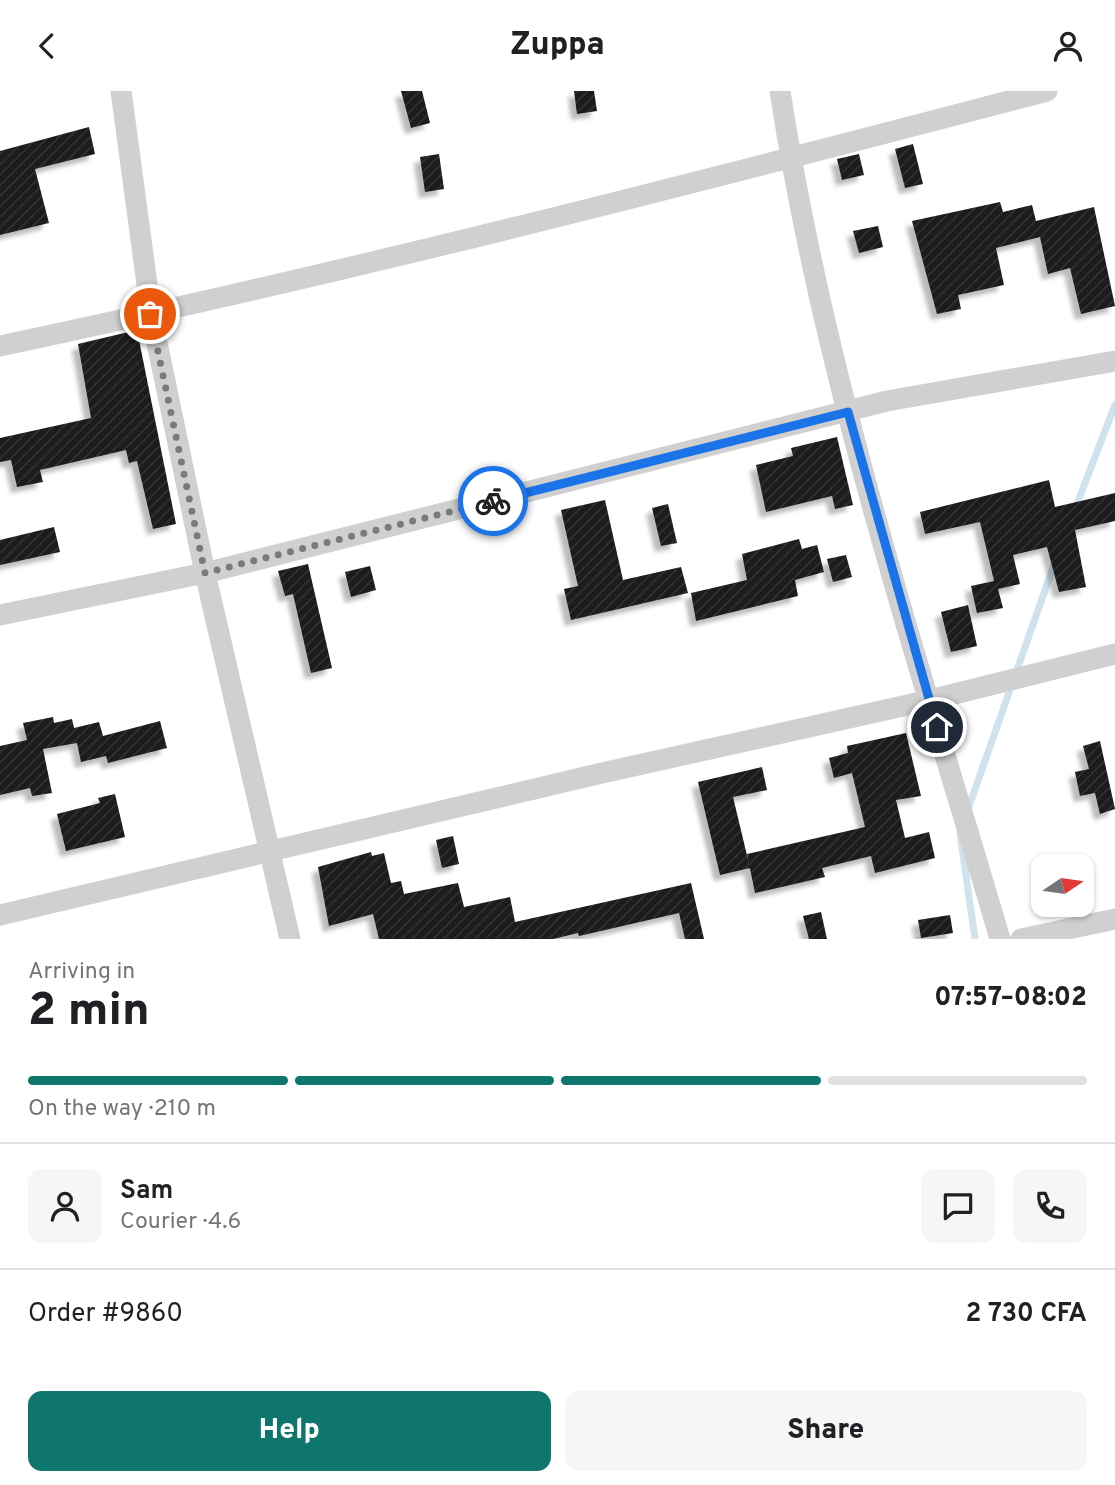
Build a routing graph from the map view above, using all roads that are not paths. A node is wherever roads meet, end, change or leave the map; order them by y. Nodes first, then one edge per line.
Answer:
1 (121, 91) edge
2 (780, 91) edge
3 (1047, 91) edge
4 (790, 158) junction
5 (150, 314) junction
6 (0, 346) edge
7 (1115, 362) edge
8 (848, 412) junction
9 (205, 573) junction
10 (0, 615) edge
11 (1115, 654) edge
12 (930, 700) junction
13 (270, 852) junction
14 (0, 915) edge
15 (1115, 919) edge
16 (290, 939) edge
17 (1000, 939) edge
18 (1021, 939) edge

1 - 5 street
2 - 4 street
3 - 4 street
4 - 5 street
4 - 8 street
5 - 6 street
5 - 9 street
7 - 8 street
8 - 9 street
8 - 12 street
9 - 10 street
9 - 13 street
11 - 12 street
12 - 13 street
12 - 17 street
13 - 14 street
13 - 16 street
15 - 18 street

